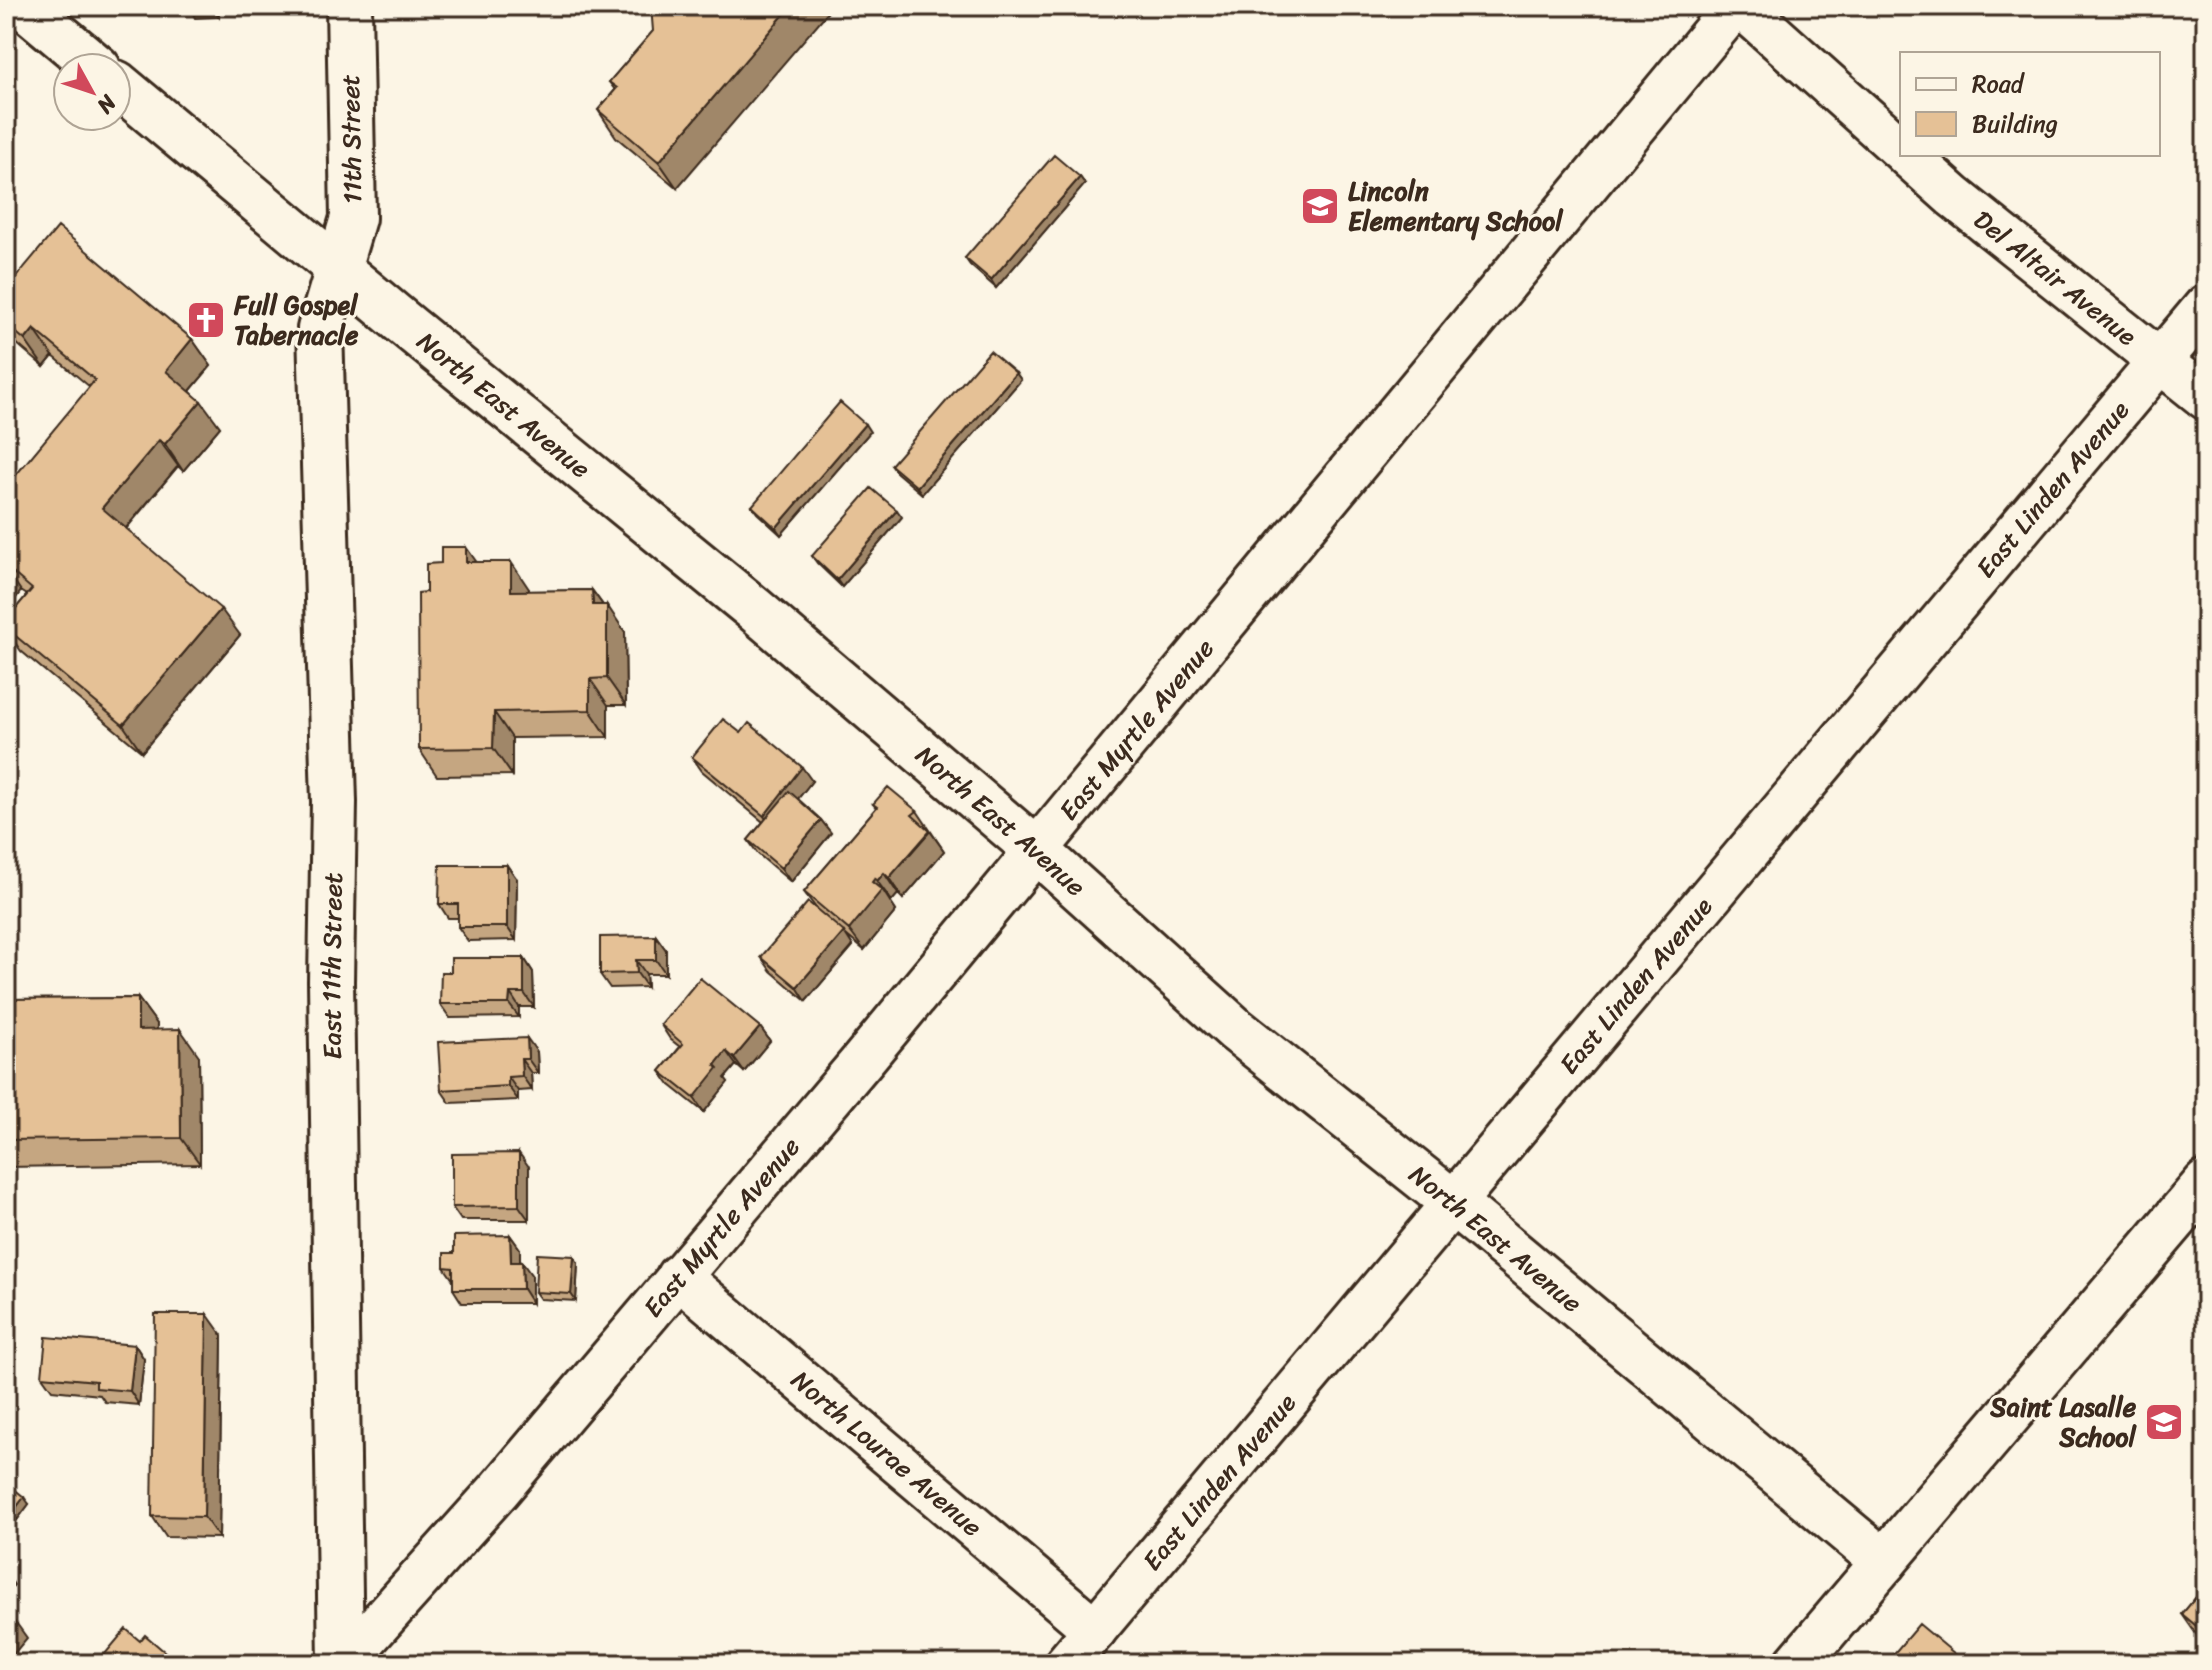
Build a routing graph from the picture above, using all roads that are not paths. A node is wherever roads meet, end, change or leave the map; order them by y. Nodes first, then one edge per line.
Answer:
1 (24, 6) edge
2 (349, 6) edge
3 (1738, 6) edge
4 (79, 52) edge
5 (132, 96) edge
6 (1900, 148) edge
7 (1908, 156) edge
8 (338, 270) junction
9 (2206, 306) edge
10 (2161, 360) junction
11 (2206, 398) edge
12 (1035, 849) junction
13 (2206, 1183) edge
14 (1455, 1204) junction
15 (678, 1276) junction
16 (1884, 1562) junction
17 (1095, 1630) junction
18 (342, 1664) edge
19 (1066, 1664) edge
20 (1797, 1664) edge

1 - 4 street
2 - 8 street, 11th Street
3 - 6 street, Del Altair Avenue
3 - 12 street, East Myrtle Avenue
5 - 8 street, North East Avenue
7 - 10 street, Del Altair Avenue
8 - 12 street, North East Avenue
8 - 18 street, East 11th Street
9 - 10 street, East Linden Avenue
10 - 11 street, Del Altair Avenue
10 - 14 street, East Linden Avenue
12 - 14 street, North East Avenue
12 - 15 street, East Myrtle Avenue
13 - 16 street
14 - 16 street, North East Avenue
14 - 17 street, East Linden Avenue
15 - 17 street, North Lourae Avenue
15 - 18 street, East Myrtle Avenue
16 - 20 street
17 - 19 street, East Linden Avenue

